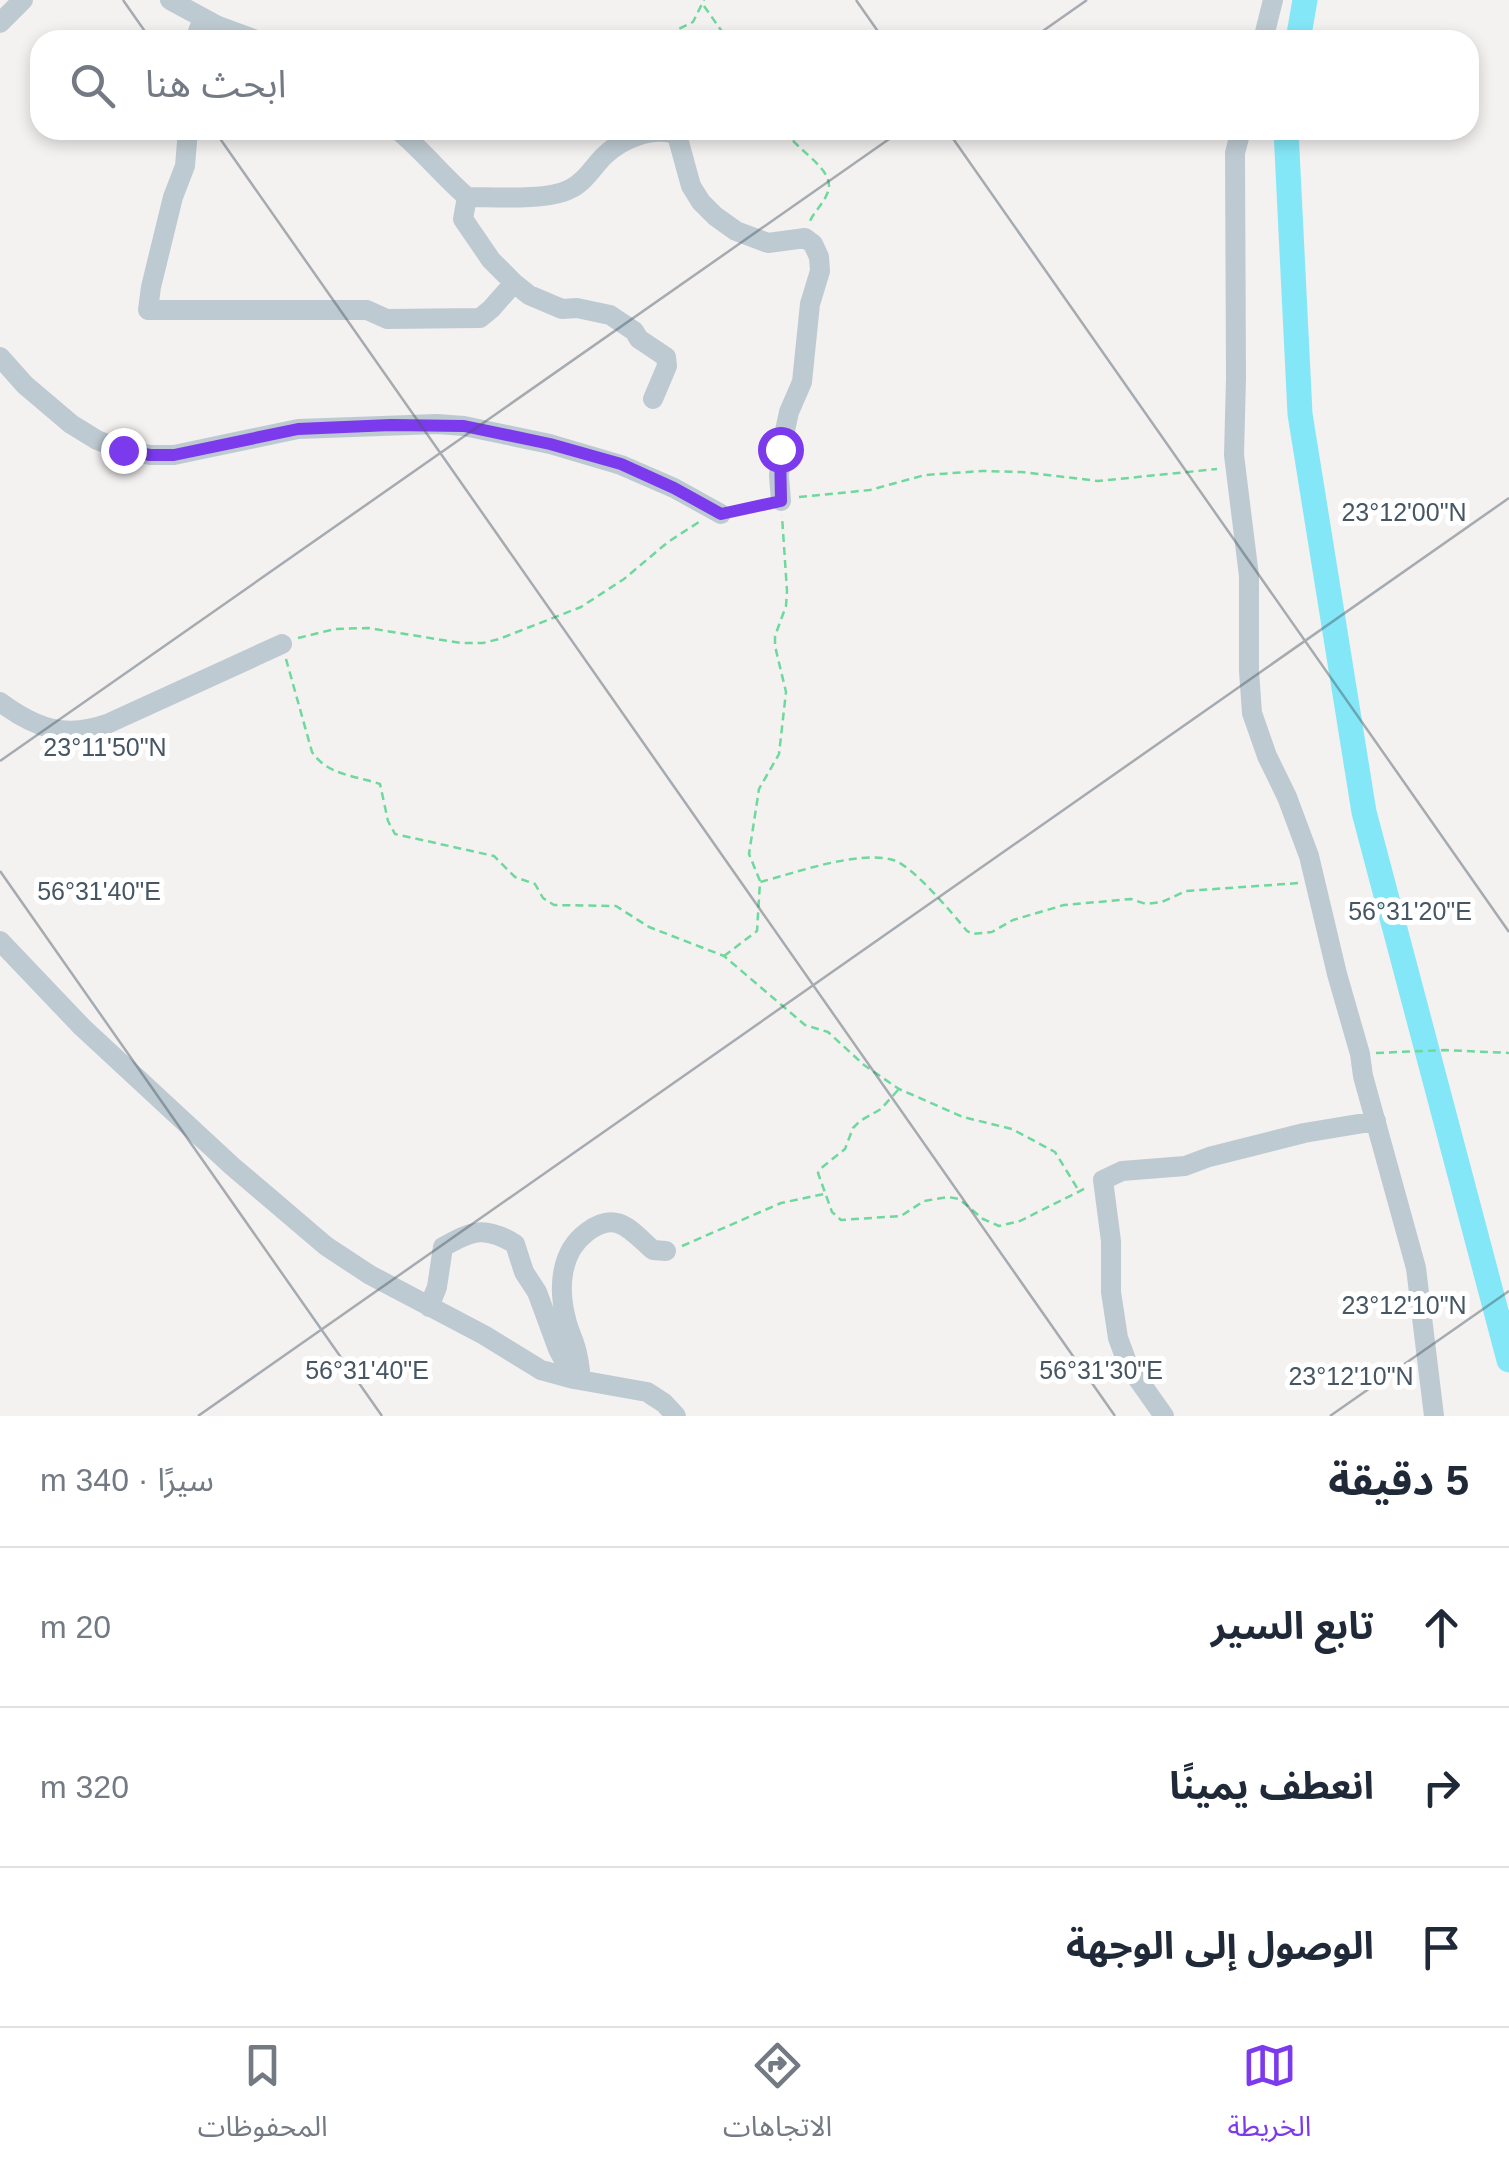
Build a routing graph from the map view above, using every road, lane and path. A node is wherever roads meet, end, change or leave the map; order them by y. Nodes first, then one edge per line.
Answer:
1 (23, 0) edge
2 (170, 0) edge
3 (1273, 0) edge
4 (704, 2) edge
5 (202, 18) junction
6 (0, 23) edge
7 (199, 30) edge
8 (231, 30) edge
9 (677, 30) edge
10 (722, 30) edge
11 (1266, 30) edge
12 (187, 140) edge
13 (410, 140) edge
14 (631, 140) edge
15 (678, 140) edge
16 (791, 140) edge
17 (1238, 140) edge
18 (467, 197) junction
19 (805, 238) junction
20 (514, 283) junction
21 (0, 356) edge
22 (653, 398) dead end
23 (1235, 467) junction
24 (781, 501) junction
25 (721, 514) junction
26 (282, 644) junction
27 (0, 702) edge
28 (760, 882) junction
29 (1316, 882) junction
30 (0, 941) edge
31 (724, 956) junction
32 (1509, 1053) edge
33 (1360, 1054) junction
34 (898, 1089) junction
35 (1376, 1121) junction
36 (1103, 1180) junction
37 (1079, 1192) junction
38 (826, 1194) junction
39 (666, 1251) joint
40 (429, 1307) junction
41 (578, 1380) junction
42 (676, 1416) edge
43 (1164, 1416) edge
44 (1434, 1416) edge

1 - 6 street
2 - 5 street
3 - 11 street
4 - 9 path
4 - 10 path
5 - 7 street
5 - 8 street
12 - 20 street
13 - 18 street
14 - 18 street
15 - 19 street
16 - 19 path
17 - 23 street
18 - 20 street
19 - 24 street
20 - 22 street
21 - 25 street
23 - 24 path
23 - 29 street
24 - 25 path
24 - 28 path
25 - 26 path
26 - 27 street
26 - 31 path
28 - 29 path
28 - 31 path
29 - 33 street
30 - 40 street
31 - 34 path
32 - 33 path
33 - 35 street
34 - 37 path
34 - 38 path
35 - 36 street
35 - 44 street
36 - 37 path
36 - 43 street
37 - 38 path
38 - 39 path
39 - 41 street
40 - 41 street
40 - 41 street
41 - 42 street

